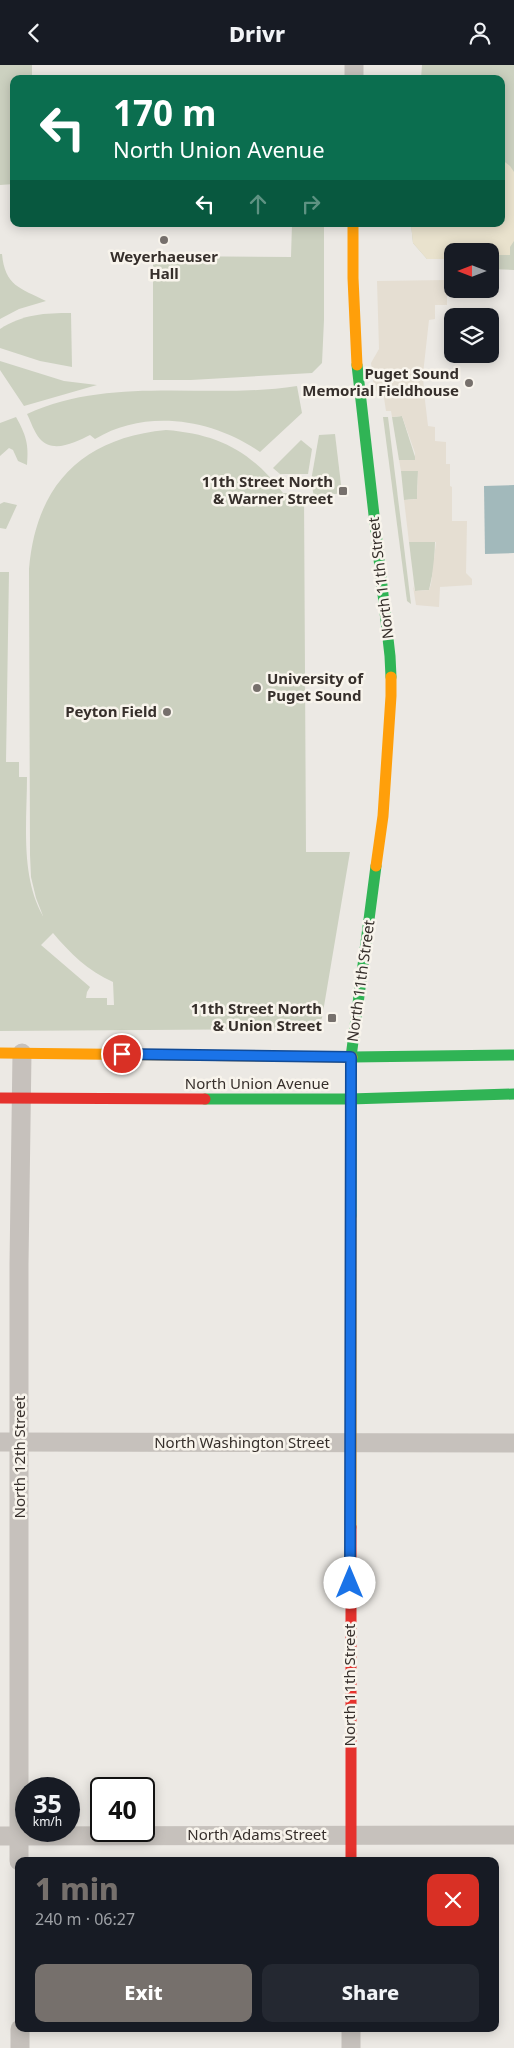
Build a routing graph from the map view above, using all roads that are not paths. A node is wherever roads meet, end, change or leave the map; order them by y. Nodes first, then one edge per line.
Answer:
1 (353, 227) edge
2 (0, 1053) edge
3 (22, 1053) junction
4 (514, 1055) edge
5 (351, 1057) junction
6 (514, 1094) edge
7 (0, 1098) edge
8 (22, 1098) junction
9 (350, 1099) junction
10 (0, 1442) edge
11 (20, 1442) junction
12 (350, 1443) junction
13 (514, 1443) edge
14 (19, 1777) edge
15 (351, 1835) junction
16 (514, 1835) edge
17 (0, 1836) edge
18 (15, 1836) edge
19 (80, 1836) edge
20 (19, 1842) edge
21 (19, 1857) edge
22 (351, 1857) edge
23 (20, 2032) edge
24 (351, 2032) edge
25 (20, 2048) edge
26 (351, 2048) edge

1 - 5 street, North 11th Street
2 - 3 street, North Union Avenue
3 - 5 street, North Union Avenue
3 - 8 street, North 12th Street
4 - 5 street, North Union Avenue
5 - 9 street, North 11th Street
6 - 9 street, North Union Avenue
7 - 8 street, North Union Avenue
8 - 9 street, North Union Avenue
8 - 11 street, North 12th Street
9 - 12 street, North 11th Street
10 - 11 street, North Washington Street
11 - 12 street, North Washington Street
11 - 14 street, North 12th Street
12 - 13 street, North Washington Street
12 - 15 street, North 11th Street
15 - 16 street, North Adams Street
15 - 19 street, North Adams Street
15 - 22 street, North 11th Street
17 - 18 street, North Adams Street
20 - 21 street, North 12th Street
23 - 25 street
24 - 26 street

